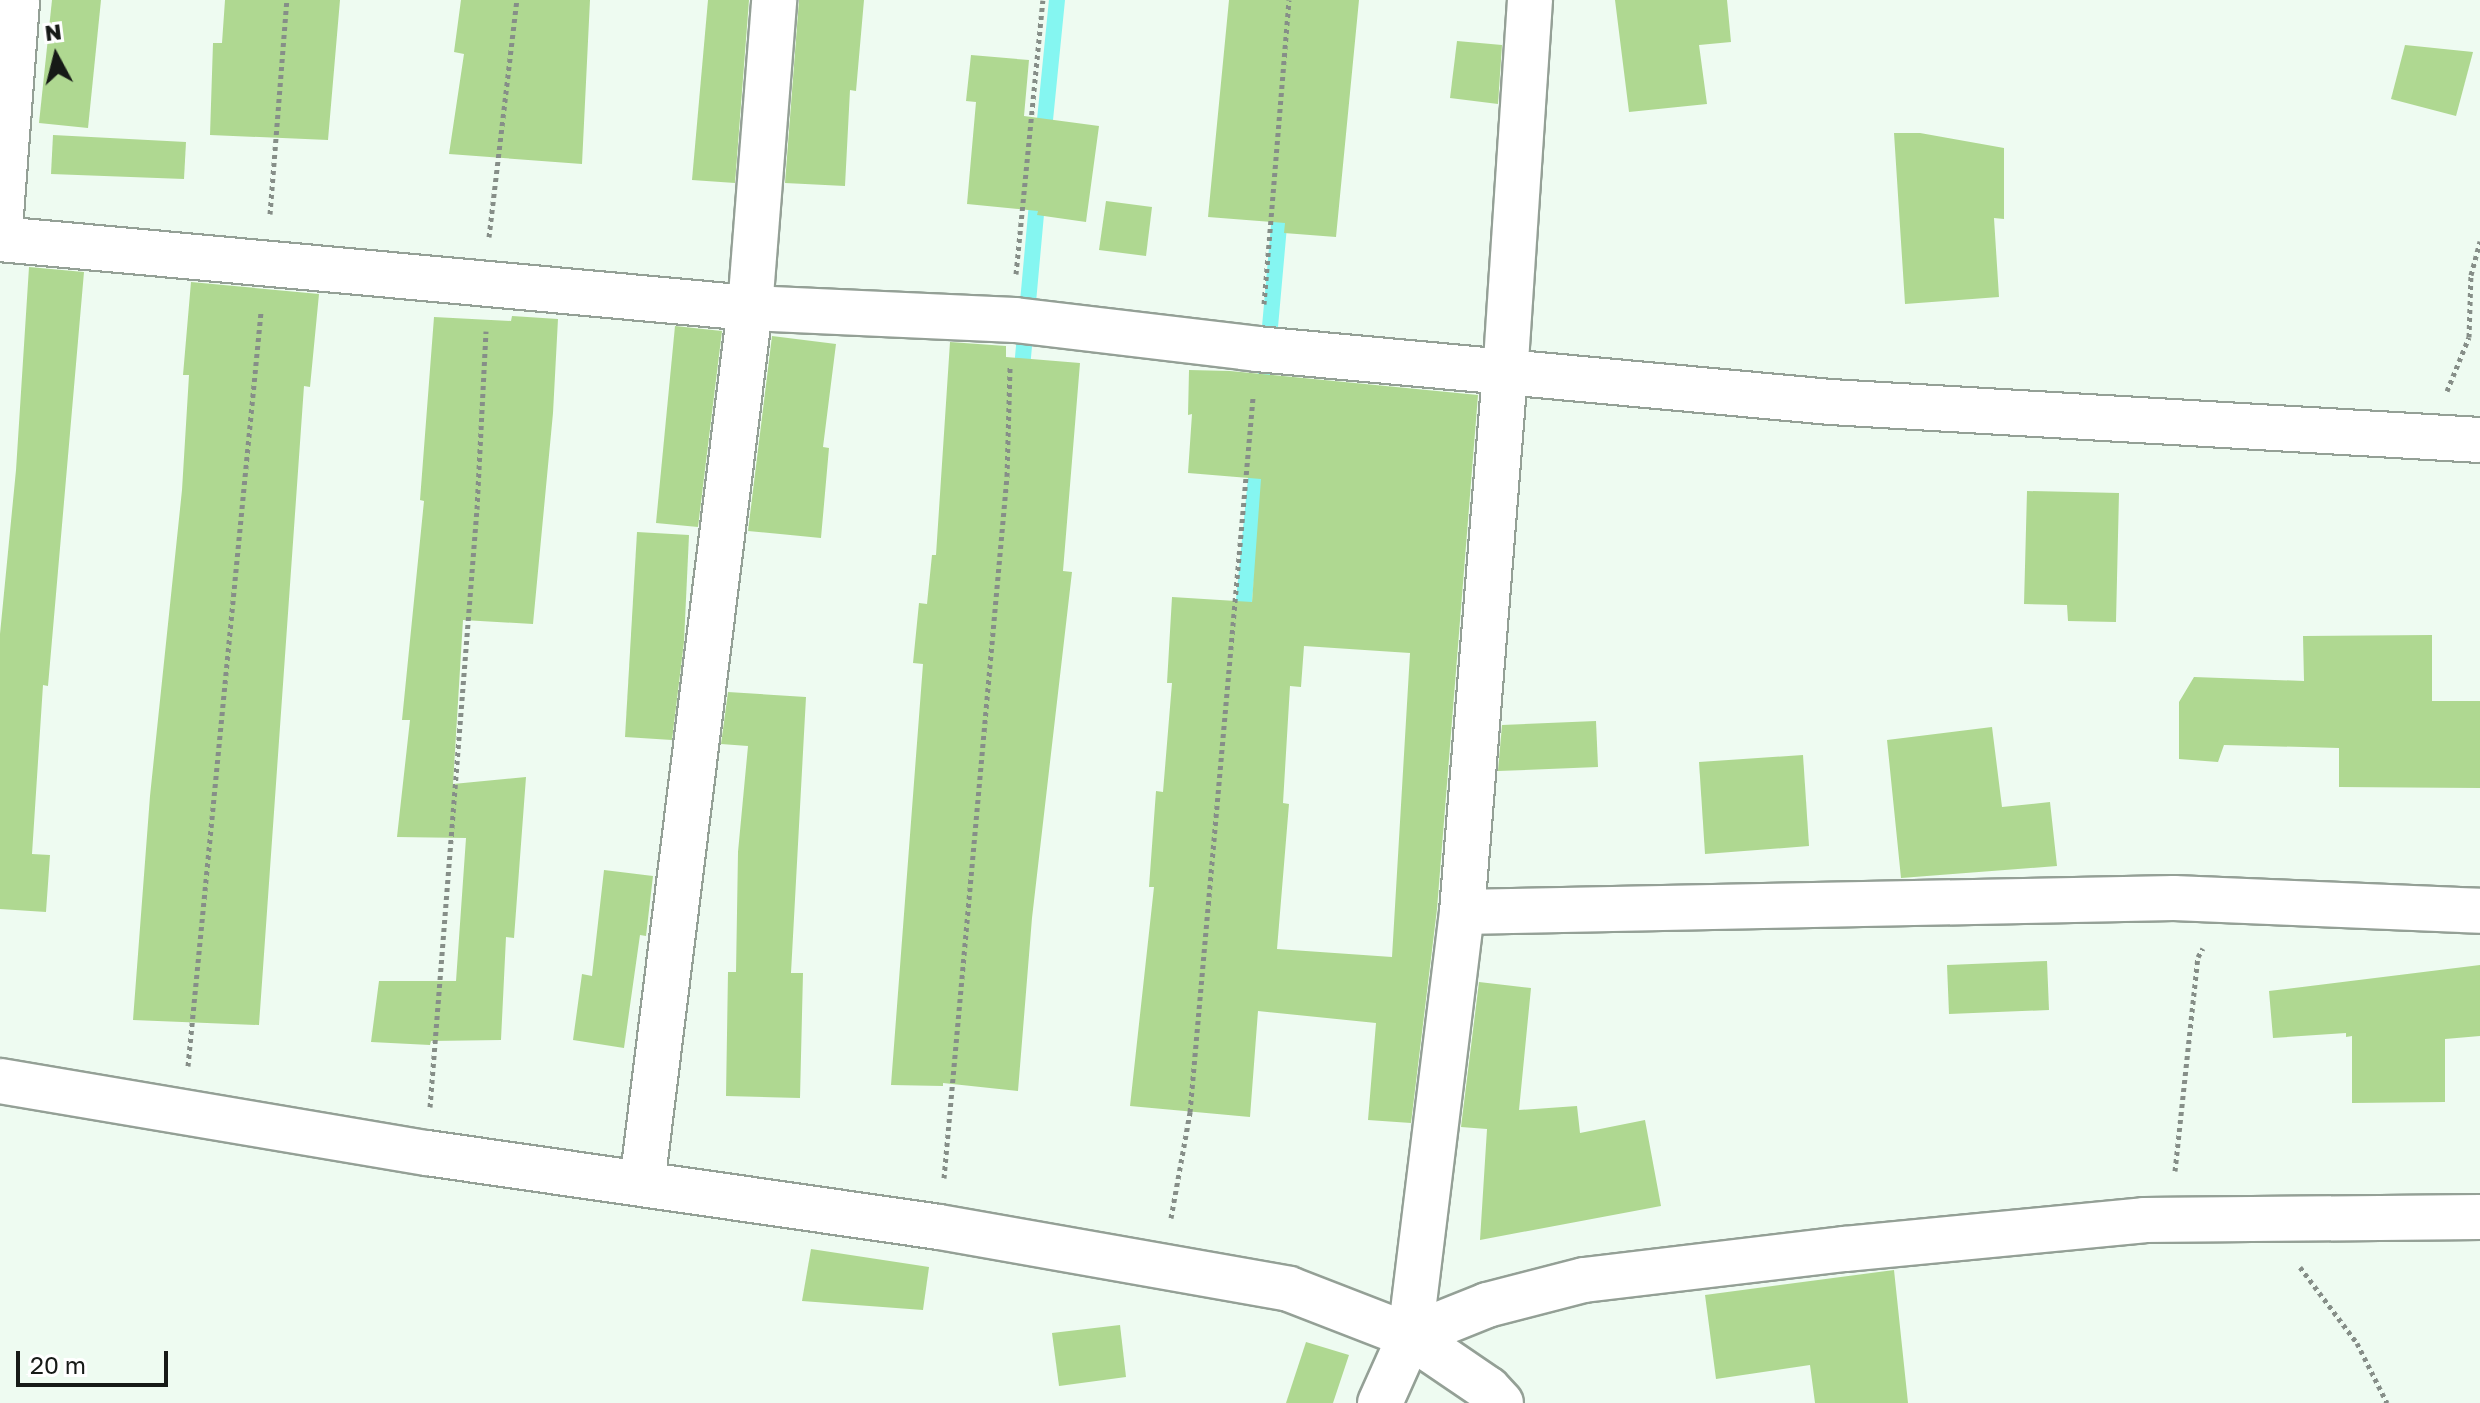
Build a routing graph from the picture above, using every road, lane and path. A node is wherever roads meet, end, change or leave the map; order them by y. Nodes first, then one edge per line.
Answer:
1 (17, 0) edge
2 (287, 0) edge
3 (517, 0) edge
4 (774, 0) edge
5 (1043, 0) edge
6 (1289, 0) edge
7 (1530, 0) edge
8 (0, 228) edge
9 (0, 239) edge
10 (2480, 241) edge
11 (266, 261) junction
12 (484, 284) junction
13 (750, 308) junction
14 (1012, 320) junction
15 (1257, 349) junction
16 (1505, 373) junction
17 (2430, 435) junction
18 (2480, 440) edge
19 (2227, 901) junction
20 (2480, 911) edge
21 (1462, 912) junction
22 (0, 1081) edge
23 (184, 1109) junction
24 (427, 1153) junction
25 (642, 1184) junction
26 (2264, 1217) junction
27 (2480, 1217) edge
28 (2144, 1220) junction
29 (939, 1227) junction
30 (1159, 1266) junction
31 (1410, 1336) junction
32 (1380, 1403) edge
33 (1501, 1403) edge
34 (2387, 1403) edge

1 - 8 street
2 - 11 path
3 - 12 path
4 - 13 street
5 - 14 path
6 - 15 path
7 - 16 street
9 - 11 street
10 - 17 path
11 - 12 street
11 - 23 path
12 - 13 street
12 - 24 path
13 - 14 street
13 - 25 street
14 - 15 street
14 - 29 path
15 - 16 street
15 - 30 path
16 - 17 street
16 - 21 street
17 - 18 street
19 - 20 street
19 - 21 street
19 - 28 path
21 - 31 street
22 - 23 street
23 - 24 street
24 - 25 street
25 - 29 street
26 - 27 street
26 - 28 street
26 - 34 path
28 - 31 street
29 - 30 street
30 - 31 street
31 - 32 street
31 - 33 street

